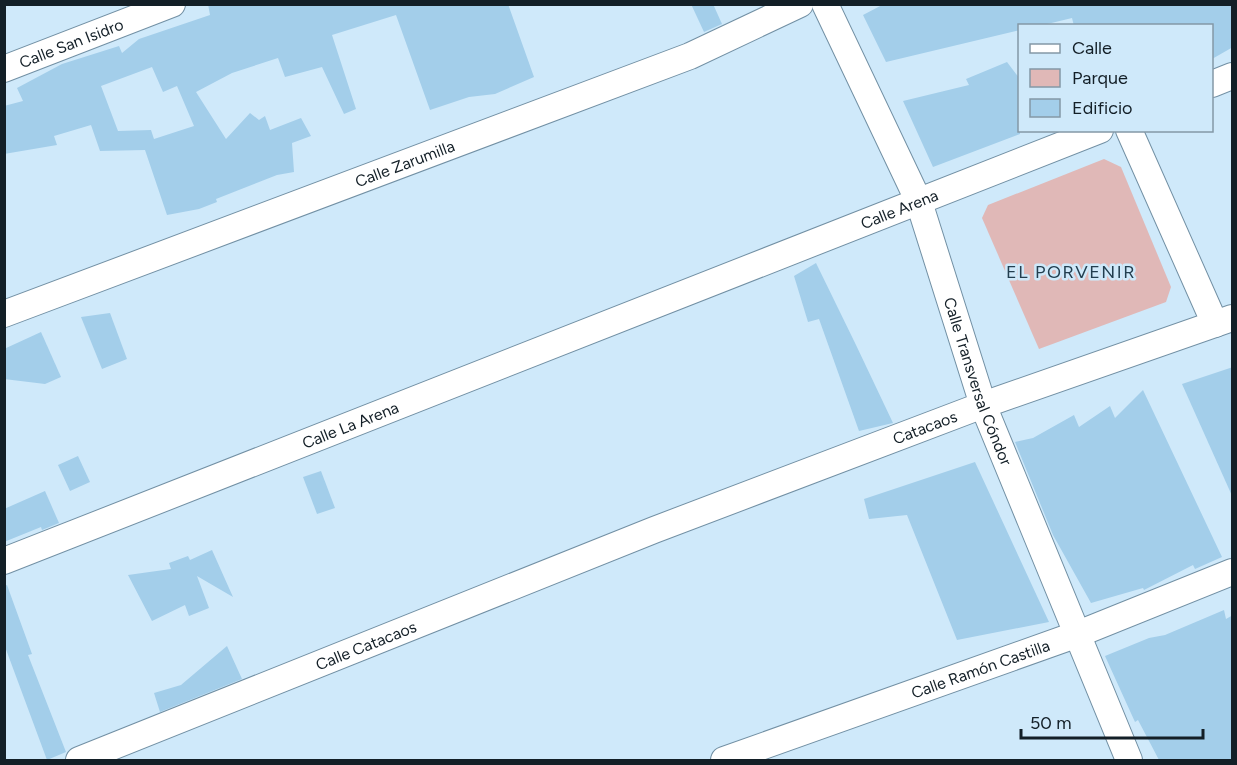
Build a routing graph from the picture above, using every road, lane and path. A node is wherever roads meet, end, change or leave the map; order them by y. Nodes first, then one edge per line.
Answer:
1 (172, 4) edge
2 (800, 4) edge
3 (825, 4) edge
4 (4, 69) edge
5 (1233, 76) edge
6 (1213, 84) edge
7 (1095, 132) edge
8 (1130, 132) edge
9 (919, 202) junction
10 (697, 290) joint
11 (4, 314) edge
12 (1224, 321) edge
13 (984, 405) junction
14 (654, 530) joint
15 (4, 561) edge
16 (1233, 572) edge
17 (1078, 634) junction
18 (80, 760) edge
19 (724, 760) edge
20 (1128, 760) edge

1 - 4 street, Calle San Isidro
2 - 11 street, Calle Zarumilla
3 - 9 street, Calle Transversal Cóndor
5 - 6 street
7 - 9 street, Calle Arena
8 - 12 street
9 - 10 street, Calle Arena
9 - 13 street, Calle Transversal Cóndor
10 - 15 street, Calle La Arena
12 - 13 street, Catacaos
13 - 14 street, Catacaos
13 - 17 street, Calle Transversal Cóndor
14 - 18 street, Calle Catacaos
16 - 17 street, Calle Ramón Castilla
17 - 19 street, Calle Ramón Castilla
17 - 20 street, Calle Transversal Cóndor

